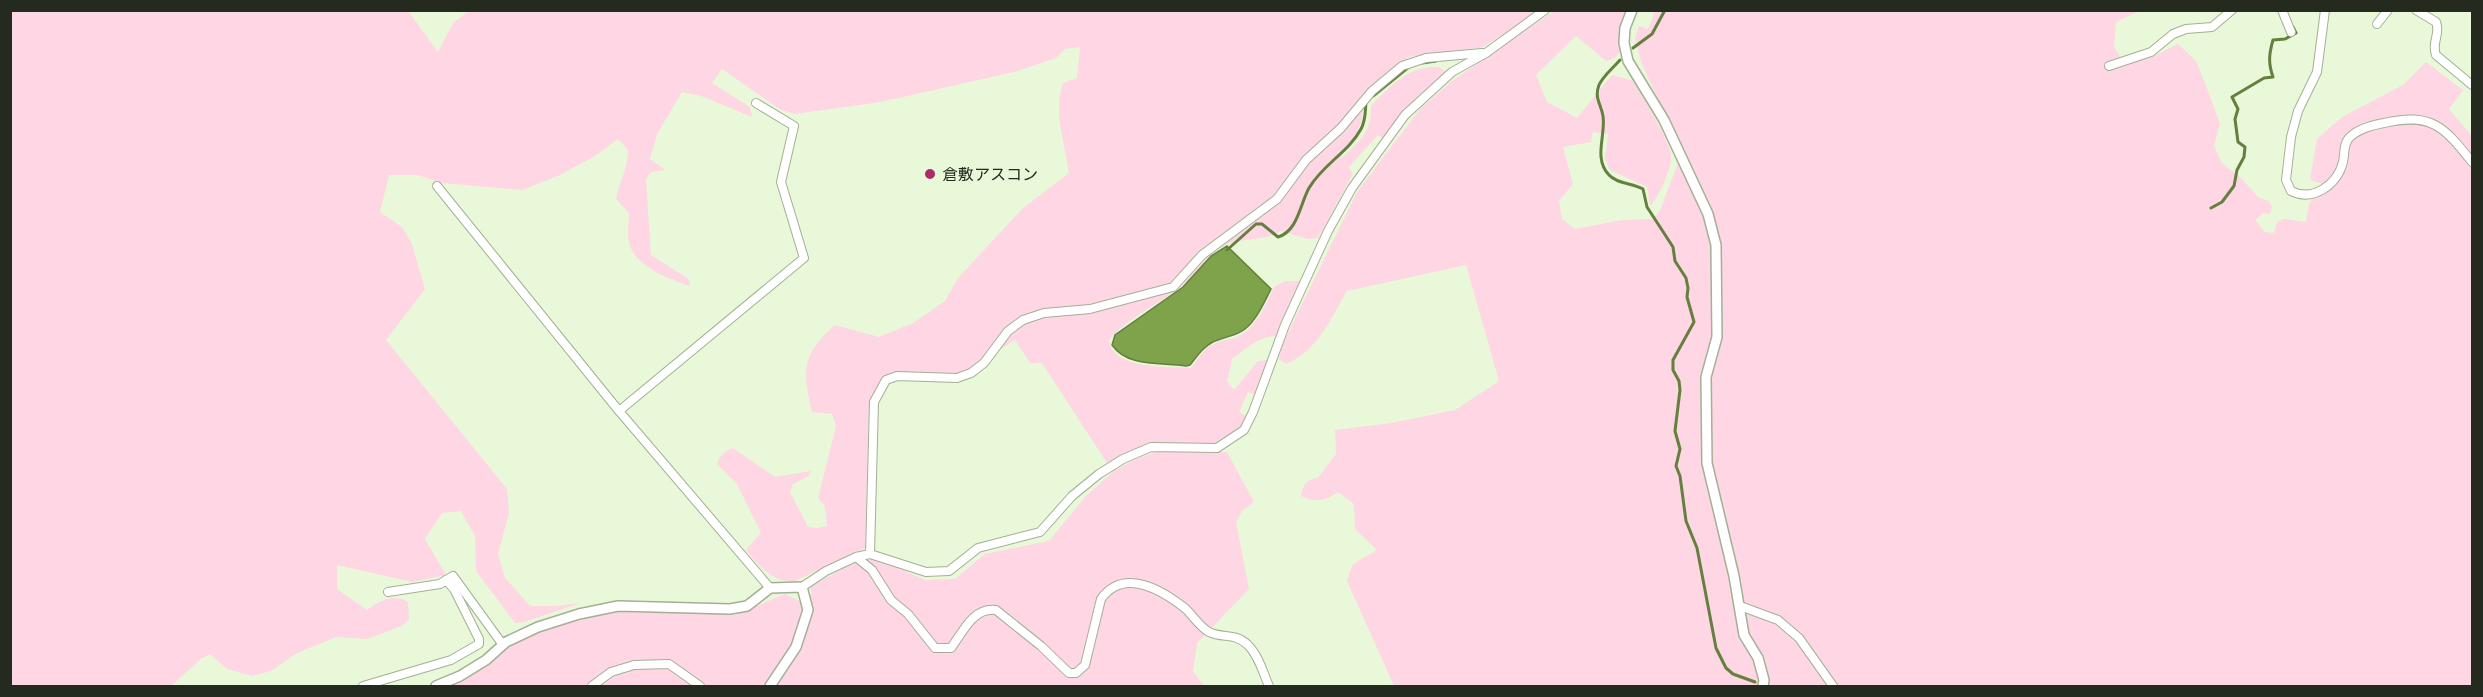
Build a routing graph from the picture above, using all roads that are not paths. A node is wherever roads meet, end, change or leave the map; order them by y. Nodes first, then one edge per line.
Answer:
1 (1545, 10) edge
2 (1632, 10) edge
3 (2282, 10) edge
4 (2325, 10) edge
5 (2388, 10) edge
6 (2416, 10) edge
7 (2232, 11) edge
8 (2377, 24) dead end
9 (2291, 32) dead end
10 (1486, 53) junction
11 (2109, 66) dead end
12 (2472, 85) edge
13 (756, 103) dead end
14 (2472, 162) edge
15 (437, 186) dead end
16 (620, 411) junction
17 (870, 554) junction
18 (856, 557) junction
19 (446, 580) junction
20 (802, 587) junction
21 (770, 588) junction
22 (388, 592) dead end
23 (1740, 606) junction
24 (503, 645) junction
25 (363, 687) edge
26 (436, 687) edge
27 (592, 687) edge
28 (700, 687) edge
29 (770, 687) edge
30 (1269, 687) edge
31 (1763, 687) edge
32 (1833, 687) edge

1 - 10 street
2 - 23 street
3 - 9 street
4 - 14 street
5 - 8 street
6 - 12 street
7 - 11 street
10 - 17 street
10 - 17 street
13 - 16 street
15 - 16 street
16 - 21 street
17 - 18 street
18 - 20 street
18 - 30 street
19 - 22 street
19 - 24 street
19 - 25 street
20 - 21 street
20 - 29 street
21 - 24 street
23 - 31 street
23 - 32 street
24 - 26 street
27 - 28 street

